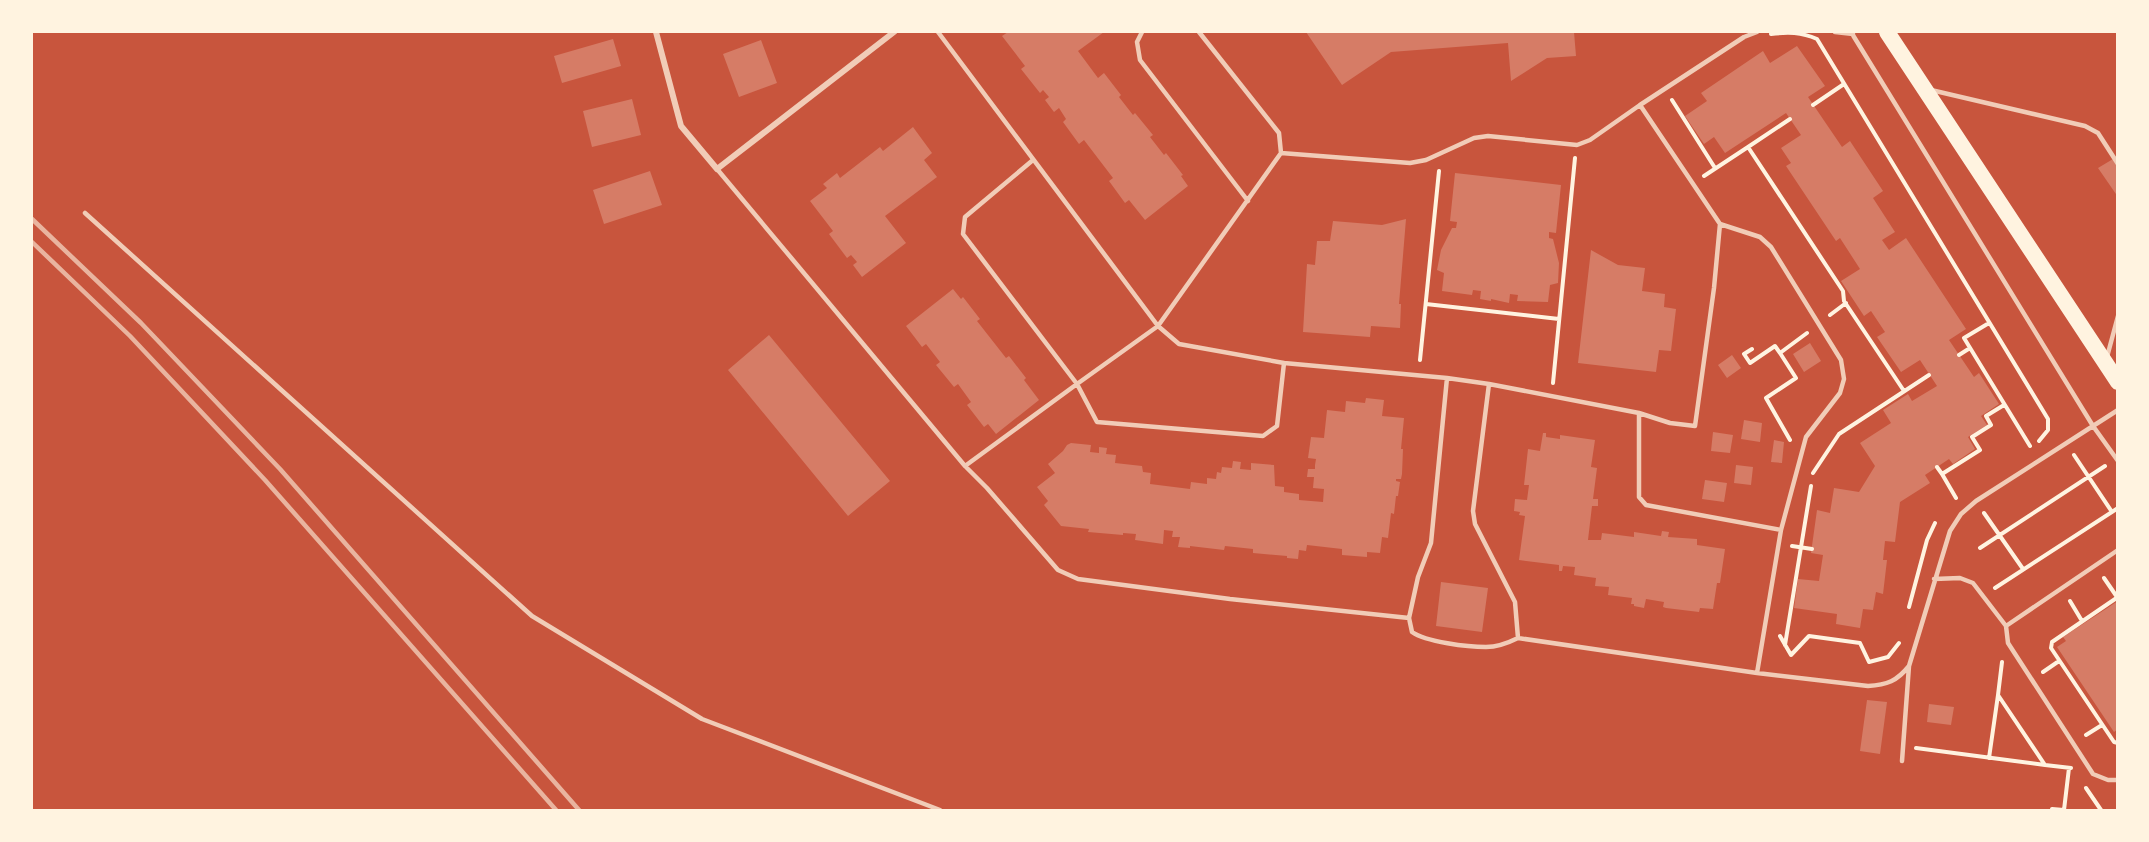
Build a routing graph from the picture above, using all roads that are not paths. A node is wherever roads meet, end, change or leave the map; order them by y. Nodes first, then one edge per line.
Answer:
1 (656, 32) edge
2 (894, 32) edge
3 (938, 32) edge
4 (1142, 32) edge
5 (1199, 32) edge
6 (1757, 32) edge
7 (1835, 32) edge
8 (1887, 32) edge
9 (1852, 33) edge
10 (1925, 88) junction
11 (1640, 105) junction
12 (1281, 153) junction
13 (1033, 160) junction
14 (2118, 164) edge
15 (717, 169) junction
16 (1248, 201) junction
17 (86, 213) dead end
18 (1720, 224) junction
19 (2118, 316) edge
20 (1158, 326) junction
21 (1284, 363) junction
22 (2105, 363) junction
23 (1447, 378) junction
24 (2118, 382) edge
25 (1077, 384) junction
26 (1489, 384) junction
27 (2118, 410) edge
28 (1639, 413) junction
29 (2093, 426) junction
30 (2117, 460) edge
31 (965, 466) junction
32 (1781, 530) junction
33 (2118, 550) edge
34 (1934, 579) junction
35 (1409, 618) junction
36 (2006, 626) junction
37 (1518, 638) junction
38 (1909, 666) junction
39 (1757, 673) junction
40 (1902, 760) dead end
41 (2118, 780) edge
42 (940, 810) edge

1 - 15 street
2 - 15 street
3 - 13 lane
4 - 16 lane
5 - 12 lane
6 - 11 lane
7 - 9 lane
8 - 10 highway
9 - 29 lane
10 - 14 lane
10 - 22 highway
11 - 12 lane
11 - 18 lane
12 - 16 lane
13 - 20 lane
13 - 25 lane
15 - 31 lane
16 - 20 lane
17 - 42 lane
18 - 28 lane
18 - 32 lane
19 - 22 lane
20 - 21 lane
20 - 25 lane
21 - 23 lane
21 - 25 lane
22 - 24 highway
23 - 26 lane
23 - 35 lane
25 - 31 lane
26 - 28 lane
26 - 37 lane
27 - 29 lane
28 - 32 lane
29 - 30 lane
29 - 34 lane
31 - 35 lane
32 - 39 lane
33 - 36 lane
34 - 36 lane
34 - 38 lane
35 - 37 lane
36 - 41 lane
37 - 39 lane
38 - 39 lane
38 - 40 lane

